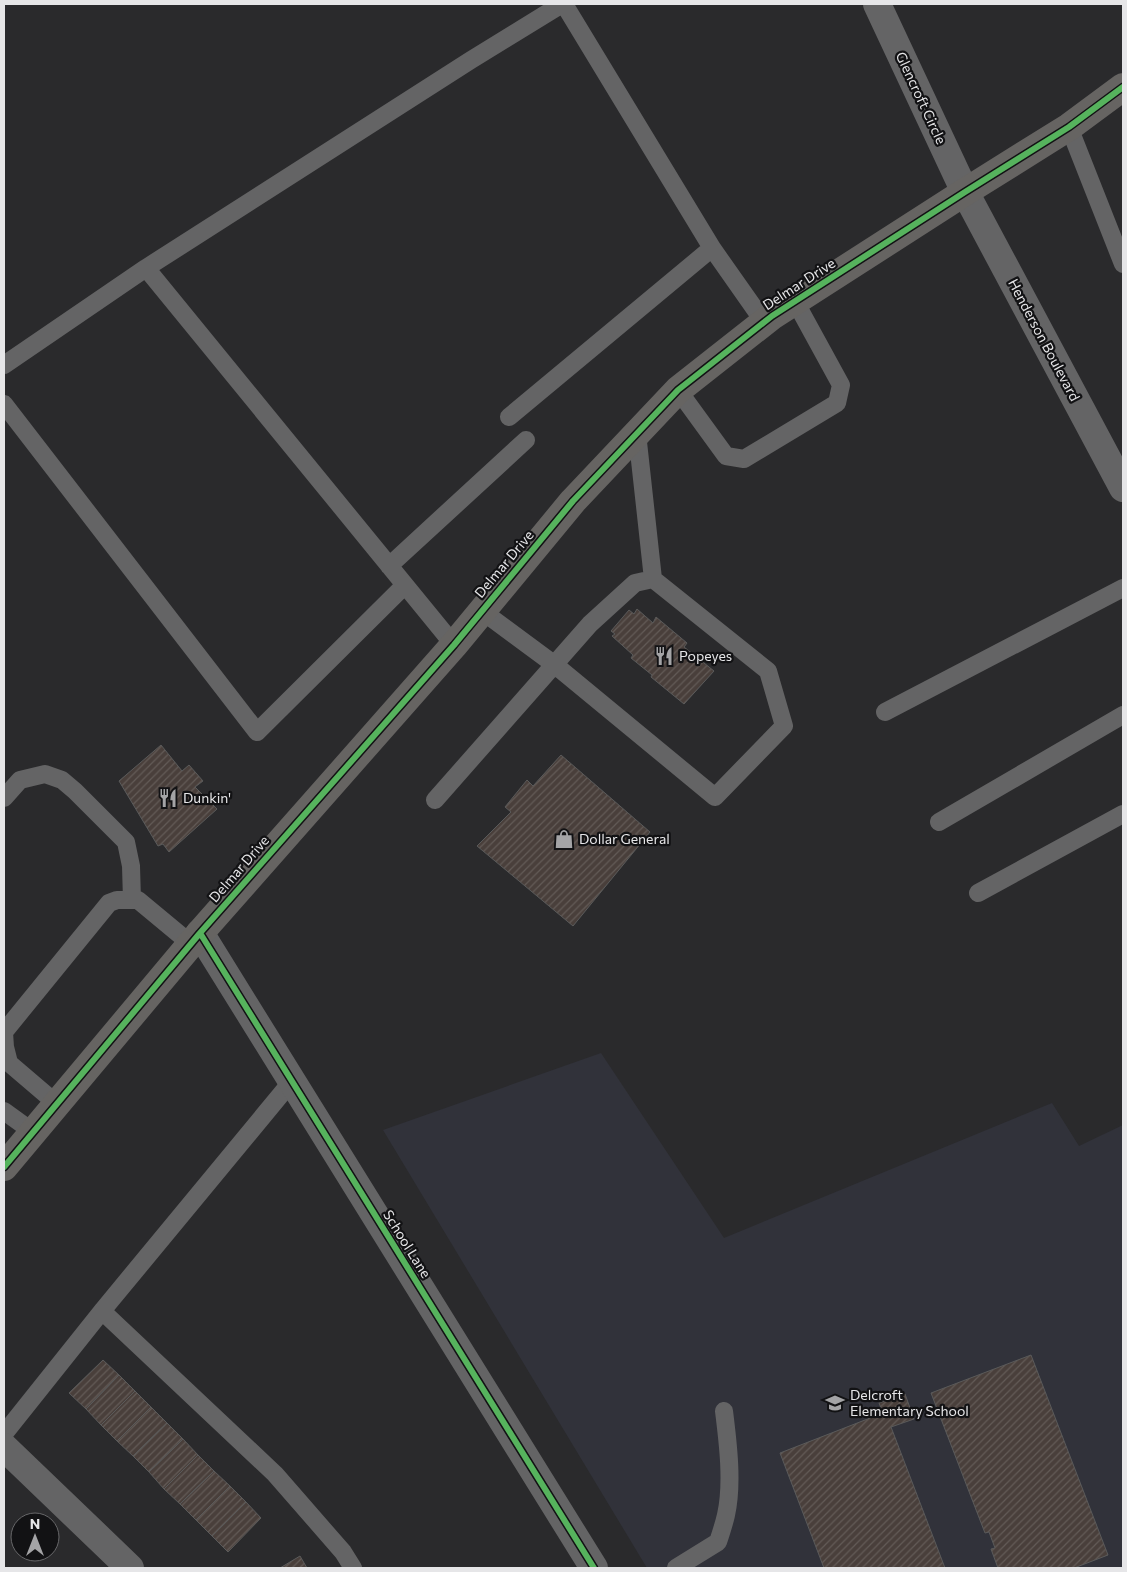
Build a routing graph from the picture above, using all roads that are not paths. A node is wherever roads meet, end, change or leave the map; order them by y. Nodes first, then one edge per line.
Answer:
1 (563, 4) edge
2 (878, 4) edge
3 (1123, 87) edge
4 (1068, 127) junction
5 (964, 192) junction
6 (712, 248) junction
7 (1123, 264) edge
8 (146, 268) junction
9 (795, 301) junction
10 (764, 322) junction
11 (4, 365) edge
12 (678, 390) junction
13 (4, 404) edge
14 (509, 417) dead end
15 (637, 433) junction
16 (526, 440) dead end
17 (1123, 488) edge
18 (389, 566) junction
19 (653, 579) junction
20 (405, 585) junction
21 (1123, 588) edge
22 (482, 611) junction
23 (454, 645) junction
24 (555, 665) junction
25 (885, 712) dead end
26 (1123, 714) edge
27 (4, 798) edge
28 (435, 800) dead end
29 (1123, 814) edge
30 (939, 822) dead end
31 (978, 893) dead end
32 (132, 900) junction
33 (195, 938) junction
34 (292, 1081) junction
35 (56, 1104) junction
36 (4, 1111) edge
37 (33, 1132) junction
38 (4, 1167) edge
39 (102, 1311) junction
40 (724, 1411) dead end
41 (4, 1434) edge
42 (4, 1447) edge
43 (130, 1568) edge
44 (353, 1568) edge
45 (594, 1568) edge
46 (676, 1568) edge

1 - 6 lane
1 - 8 lane
2 - 5 street, Glencroft Circle
3 - 4 street, Delmar Drive
4 - 5 street, Delmar Drive
4 - 7 lane
5 - 9 street, Delmar Drive
5 - 17 street, Henderson Boulevard
6 - 10 lane
6 - 14 lane
8 - 11 lane
8 - 18 lane
9 - 10 street, Delmar Drive
9 - 12 lane
10 - 12 street, Delmar Drive
12 - 15 street, Delmar Drive
13 - 20 lane
15 - 19 lane
15 - 22 street, Delmar Drive
16 - 18 lane
18 - 20 lane
19 - 24 lane
19 - 24 lane
20 - 23 lane
21 - 25 lane
22 - 23 street, Delmar Drive
22 - 24 lane
23 - 33 street, Delmar Drive
24 - 28 lane
26 - 30 lane
27 - 32 lane
29 - 31 lane
32 - 33 lane
32 - 35 lane
33 - 34 street, School Lane
33 - 35 street, Delmar Drive
34 - 39 lane
34 - 45 street, School Lane
35 - 37 street, Delmar Drive
36 - 37 lane
37 - 38 street, Delmar Drive
39 - 41 lane
39 - 44 lane
40 - 46 lane
42 - 43 street

